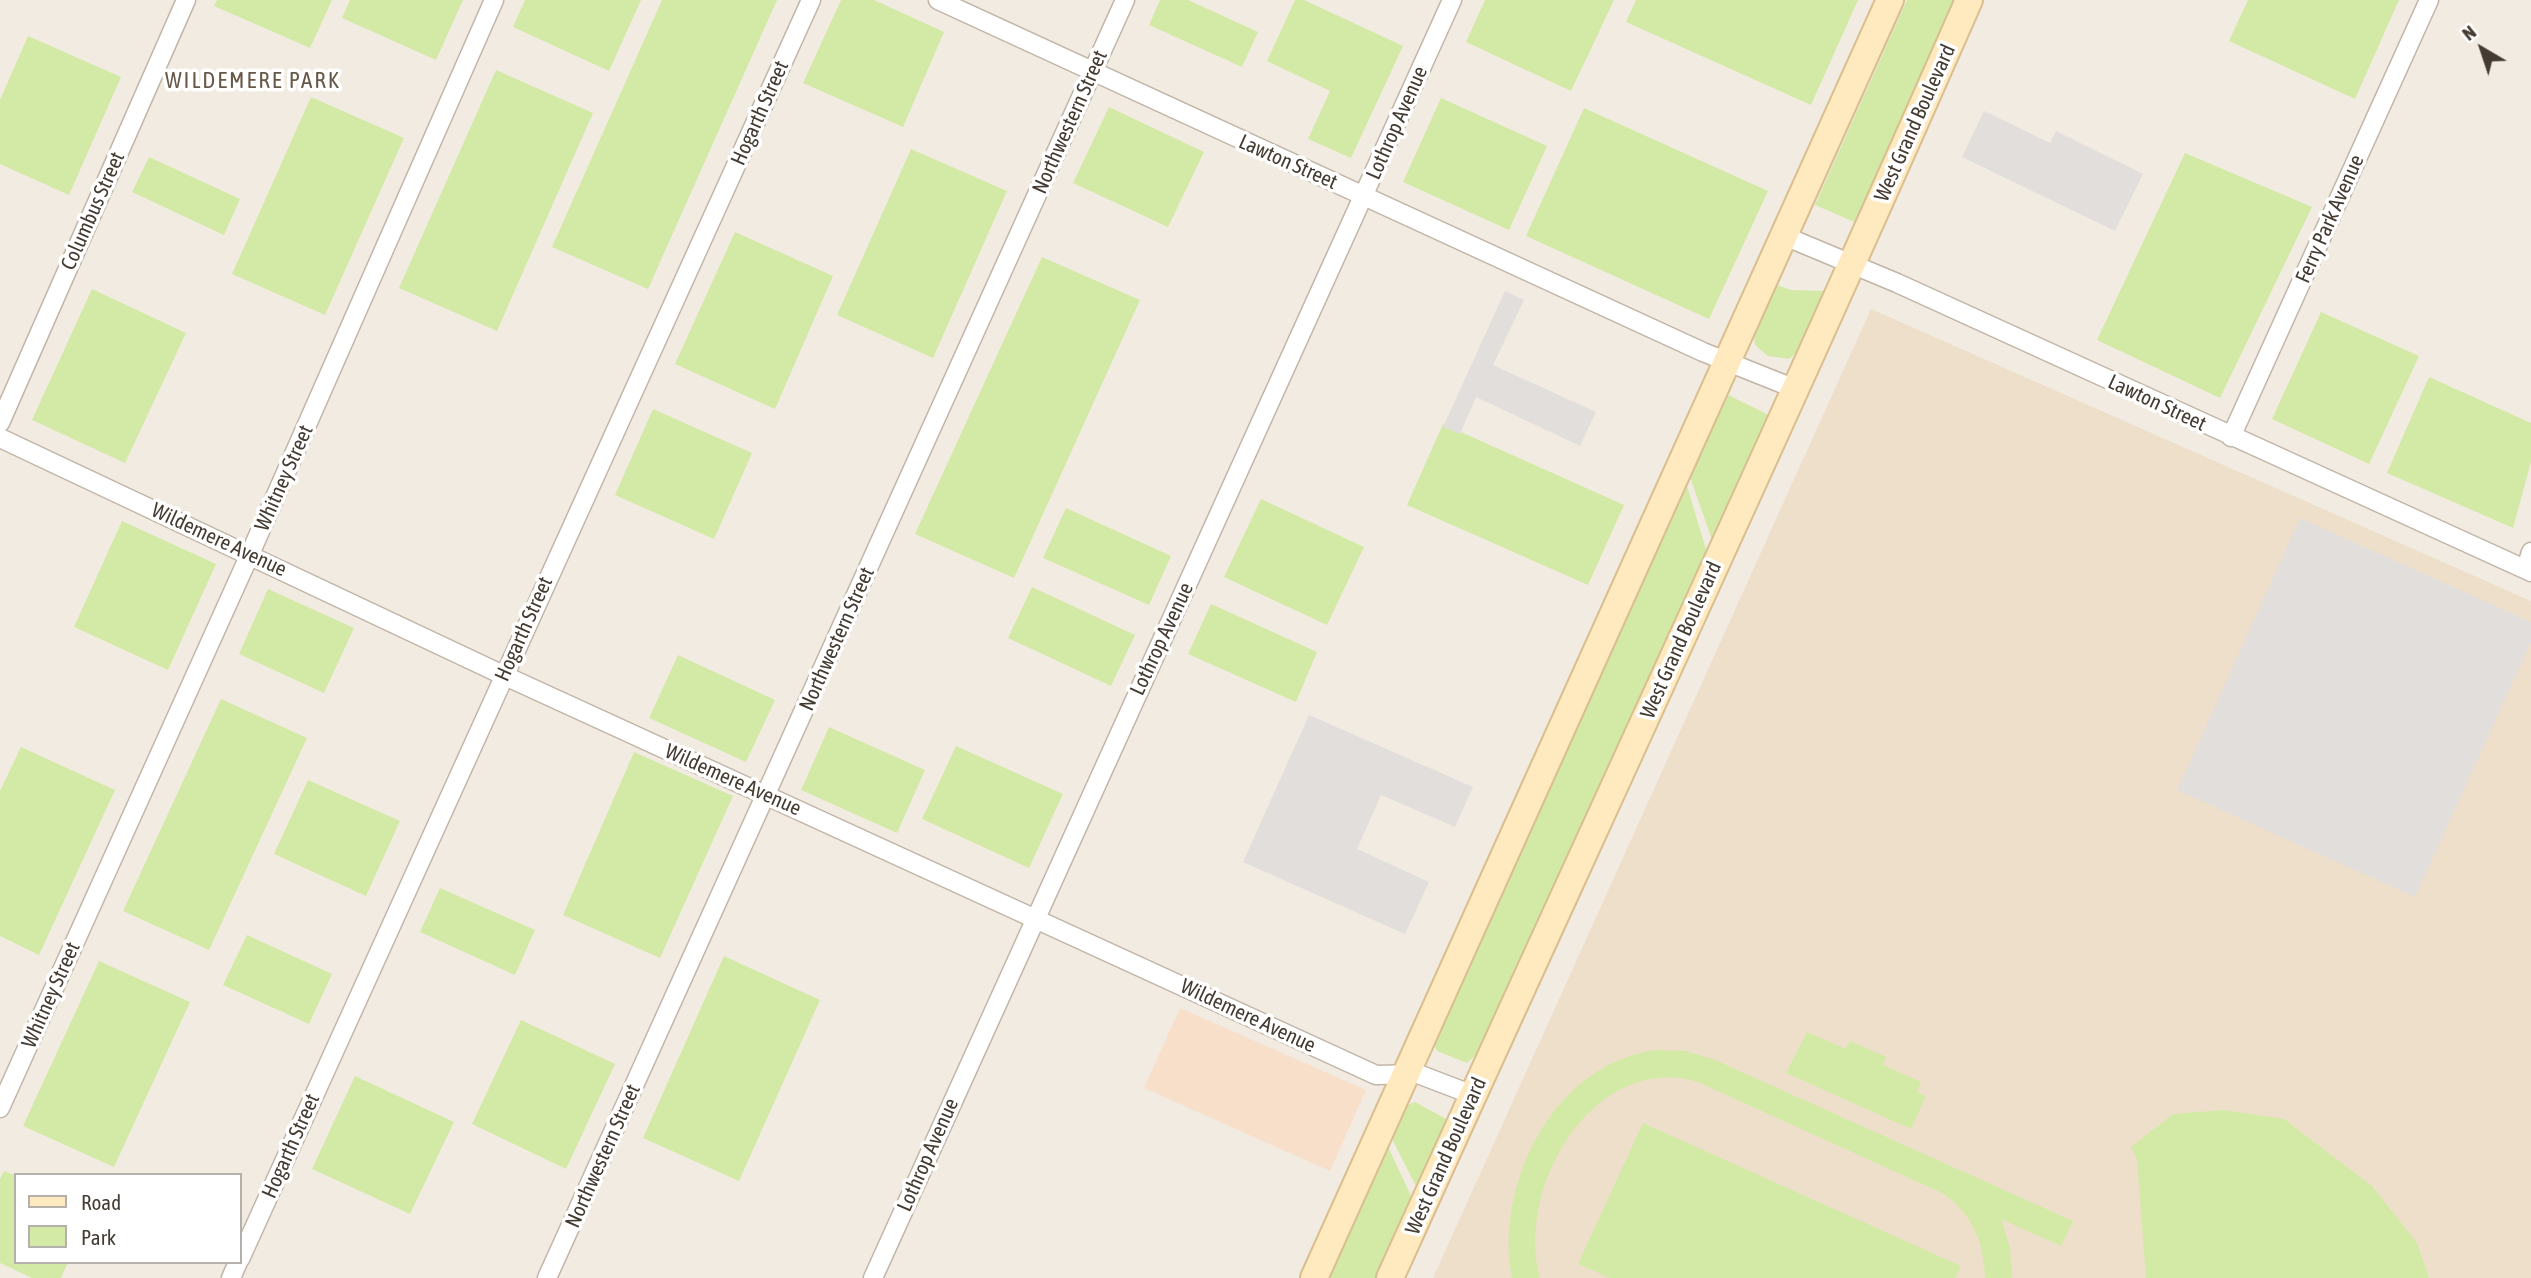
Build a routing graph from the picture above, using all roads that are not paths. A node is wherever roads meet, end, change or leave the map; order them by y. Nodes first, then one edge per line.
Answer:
1 (186, 0) edge
2 (494, 0) edge
3 (811, 0) edge
4 (938, 0) edge
5 (1125, 0) edge
6 (1452, 0) edge
7 (1890, 0) edge
8 (1969, 0) edge
9 (2429, 0) edge
10 (1092, 72) junction
11 (1364, 196) junction
12 (1782, 234) junction
13 (1853, 265) junction
14 (1729, 360) junction
15 (1793, 388) junction
16 (0, 422) edge
17 (2231, 437) junction
18 (0, 438) edge
19 (2531, 552) edge
20 (250, 554) junction
21 (2528, 571) edge
22 (503, 676) junction
23 (766, 796) junction
24 (1035, 918) junction
25 (1407, 1074) junction
26 (1473, 1095) junction
27 (0, 1108) edge
28 (242, 1253) edge
29 (547, 1278) edge
30 (873, 1278) edge
31 (1314, 1278) edge
32 (1390, 1278) edge

1 - 16 street, Columbus Street
2 - 20 street, Whitney Street
3 - 22 street, Hogarth Street
4 - 10 street, Lawton Street
5 - 10 street, Northwestern Street
6 - 11 street, Lothrop Avenue
7 - 12 main road
8 - 13 main road, West Grand Boulevard
9 - 17 street, Ferry Park Avenue
10 - 11 street, Lawton Street
10 - 23 street, Northwestern Street
11 - 14 street, Lawton Street
11 - 24 street, Lothrop Avenue
12 - 13 street, Lawton Street
12 - 14 main road
13 - 15 main road, West Grand Boulevard
13 - 17 street, Lawton Street
14 - 15 street, Lawton Street
14 - 25 main road
15 - 26 main road, West Grand Boulevard
17 - 21 street, Lawton Street
18 - 20 street, Wildemere Avenue
19 - 21 street
20 - 22 street, Wildemere Avenue
20 - 27 street, Whitney Street
22 - 23 street, Wildemere Avenue
22 - 28 street, Hogarth Street
23 - 24 street, Wildemere Avenue
23 - 29 street, Northwestern Street
24 - 25 street, Wildemere Avenue
24 - 30 street, Lothrop Avenue
25 - 26 street, Wildemere Avenue
25 - 31 main road
26 - 32 main road, West Grand Boulevard

